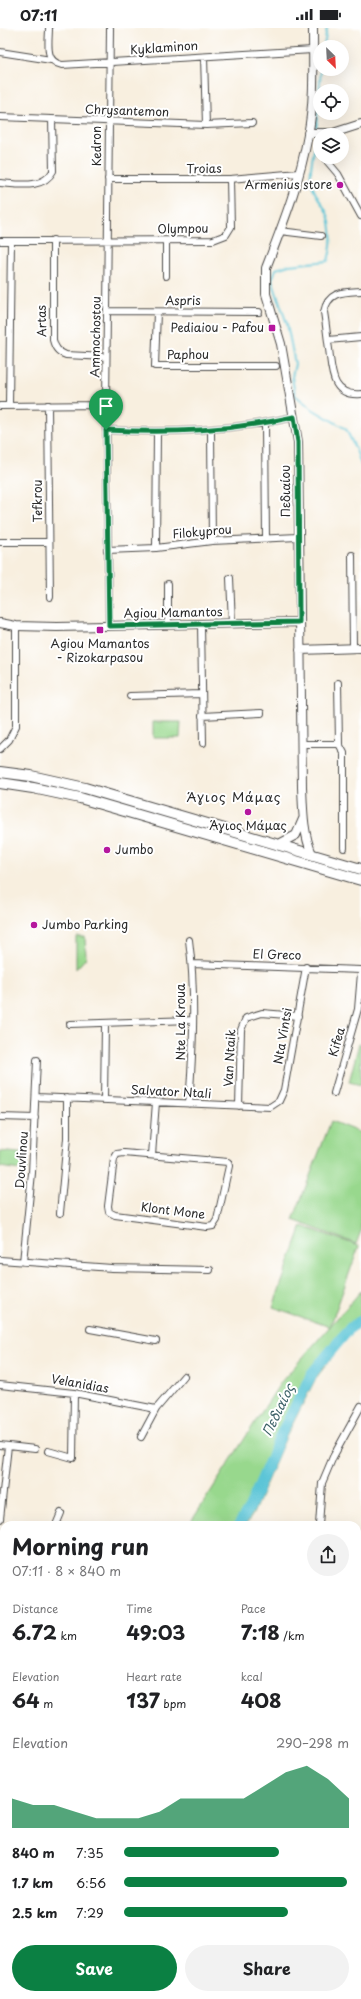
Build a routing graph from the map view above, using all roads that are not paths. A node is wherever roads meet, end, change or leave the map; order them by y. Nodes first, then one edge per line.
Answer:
1 (49, 28) edge
2 (110, 28) edge
3 (313, 28) edge
4 (313, 40) edge
5 (313, 50) edge
6 (0, 52) edge
7 (204, 57) junction
8 (51, 60) junction
9 (110, 63) junction
10 (313, 76) edge
11 (0, 117) edge
12 (52, 119) junction
13 (108, 122) junction
14 (252, 123) dead end
15 (361, 124) edge
16 (206, 125) junction
17 (313, 128) edge
18 (349, 128) edge
19 (313, 133) edge
20 (330, 164) edge
21 (299, 173) junction
22 (108, 179) junction
23 (230, 179) junction
24 (0, 183) edge
25 (361, 216) edge
26 (280, 231) junction
27 (321, 236) dead end
28 (53, 240) junction
29 (107, 240) junction
30 (0, 241) edge
31 (11, 241) junction
32 (166, 241) junction
33 (166, 276) dead end
34 (361, 291) edge
35 (108, 311) junction
36 (157, 312) junction
37 (259, 312) dead end
38 (361, 337) edge
39 (328, 340) junction
40 (106, 357) junction
41 (276, 366) dead end
42 (361, 394) edge
43 (48, 405) junction
44 (106, 405) junction
45 (0, 406) edge
46 (9, 406) junction
47 (294, 417) junction
48 (265, 423) junction
49 (106, 430) junction
50 (211, 431) junction
51 (157, 432) junction
52 (298, 537) junction
53 (266, 539) junction
54 (212, 541) junction
55 (0, 542) edge
56 (49, 542) junction
57 (156, 548) junction
58 (107, 550) junction
59 (352, 555) dead end
60 (230, 578) dead end
61 (168, 584) dead end
62 (50, 597) dead end
63 (299, 622) junction
64 (0, 623) edge
65 (232, 623) junction
66 (201, 624) junction
67 (168, 625) junction
68 (16, 626) junction
69 (109, 626) junction
70 (357, 648) edge
71 (300, 650) junction
72 (338, 683) dead end
73 (202, 694) junction
74 (130, 696) dead end
75 (261, 713) dead end
76 (202, 716) junction
77 (203, 743) dead end
78 (302, 744) junction
79 (339, 744) junction
80 (0, 749) edge
81 (0, 772) edge
82 (0, 783) edge
83 (304, 819) junction
84 (279, 844) junction
85 (344, 848) dead end
86 (312, 854) junction
87 (360, 878) edge
88 (189, 940) dead end
89 (192, 964) junction
90 (306, 968) junction
91 (361, 970) edge
92 (361, 973) edge
93 (298, 1016) junction
94 (192, 1020) junction
95 (70, 1024) dead end
96 (105, 1024) junction
97 (37, 1060) dead end
98 (334, 1093) dead end
99 (36, 1097) junction
100 (67, 1098) junction
101 (104, 1100) junction
102 (156, 1102) junction
103 (189, 1104) junction
104 (274, 1105) joint
105 (239, 1106) junction
106 (0, 1117) edge
107 (35, 1118) junction
108 (152, 1155) junction
109 (60, 1213) dead end
110 (0, 1260) edge
111 (23, 1262) junction
112 (210, 1270) dead end
113 (90, 1328) dead end
114 (156, 1341) dead end
115 (184, 1376) dead end
116 (0, 1385) edge
117 (74, 1393) junction
118 (361, 1406) edge
119 (156, 1409) junction
120 (141, 1437) dead end
121 (0, 1445) edge
122 (8, 1446) junction
123 (35, 1449) dead end
124 (48, 1451) dead end
125 (61, 1513) dead end
126 (0, 1519) edge
127 (58, 1521) edge
128 (319, 1521) edge

1 - 8 street
2 - 9 street, Kedron
3 - 4 street, Πεδιαίου
5 - 7 street, Kyklaminon
6 - 8 street, Kyklaminon
7 - 9 street, Kyklaminon
7 - 16 street
8 - 9 street, Kyklaminon
9 - 13 street, Kedron
10 - 17 street, Πεδιαίου
11 - 12 street, Chrysantemon
12 - 13 street, Chrysantemon
12 - 24 street
13 - 16 street, Chrysantemon
13 - 22 street, Kedron
14 - 16 street, Chrysantemon
15 - 18 street
19 - 21 street, Πεδιαίου
20 - 25 street
21 - 23 street, Troias
21 - 26 street, Πεδιαίου
22 - 23 street, Troias
22 - 29 street, Kedron
23 - 32 street, Olympou
26 - 27 street
26 - 47 street, Πεδιαίου
28 - 29 street, Olympou
28 - 31 street, Olympou
28 - 40 street, Artas
29 - 32 street, Olympou
29 - 35 street, Ammochostou
30 - 31 street, Olympou
31 - 46 street
32 - 33 street
34 - 39 street
35 - 36 street, Aspris
35 - 40 street, Ammochostou
36 - 37 street, Aspris
36 - 41 street, Paphou
38 - 39 street
39 - 42 street
40 - 44 street, Ammochostou
43 - 44 street
43 - 46 street
43 - 56 street, Tefkrou
44 - 49 street, Ammochostou
45 - 46 street
47 - 48 street
47 - 52 street, Πεδιαίου
48 - 50 street
48 - 53 street
49 - 51 street
49 - 58 street, Ammochostou
50 - 51 street
50 - 54 street
51 - 57 street
52 - 53 street, Filokyprou
52 - 63 street, Πεδιαίου
53 - 54 street, Filokyprou
54 - 57 street, Filokyprou
55 - 56 street
56 - 62 street, Tefkrou
57 - 58 street, Filokyprou
58 - 69 street, Ammochostou
59 - 70 street
60 - 65 street
61 - 67 street
63 - 65 street, Agiou Mamantos
63 - 71 street, Πεδιαίου
64 - 68 street, Agiou Mamantos
65 - 66 street, Agiou Mamantos
66 - 67 street, Agiou Mamantos
66 - 73 street
67 - 69 street, Agiou Mamantos
68 - 69 street, Agiou Mamantos
68 - 80 street
70 - 71 street
71 - 78 street, Πεδιαίου
72 - 79 street
73 - 74 street
73 - 76 street
75 - 76 street
76 - 77 street
78 - 79 street
78 - 83 street, Πεδιαίου
79 - 85 street
81 - 84 main road
82 - 87 main road
83 - 84 street
83 - 86 street, Πεδιαίου
84 - 86 main road
86 - 87 main road
88 - 89 street, Nte La Kroua
89 - 90 street, El Greco
89 - 94 street, Nte La Kroua
90 - 91 street, El Greco
90 - 93 street, Nta Vintsi
92 - 98 street, Kifea
93 - 104 street, Nta Vintsi
93 - 105 street, Van Ntaik
94 - 96 street
94 - 103 street, Nte La Kroua
95 - 96 street
96 - 101 street
97 - 99 street, Douvlinou
99 - 100 street, Salvator Ntali
99 - 107 street, Douvlinou
100 - 101 street, Salvator Ntali
100 - 109 street
101 - 102 street, Salvator Ntali
102 - 103 street, Salvator Ntali
102 - 108 street
103 - 105 street, Salvator Ntali
104 - 105 street, Salvator Ntali
106 - 107 street
107 - 111 street, Douvlinou
108 - 108 street, Klont Mone
110 - 111 street
111 - 112 street
113 - 114 street
115 - 119 street
116 - 117 street, Velanidias
117 - 119 street, Velanidias
117 - 124 street
118 - 128 street
119 - 120 street
121 - 122 street
122 - 123 street
122 - 126 street
125 - 127 street

